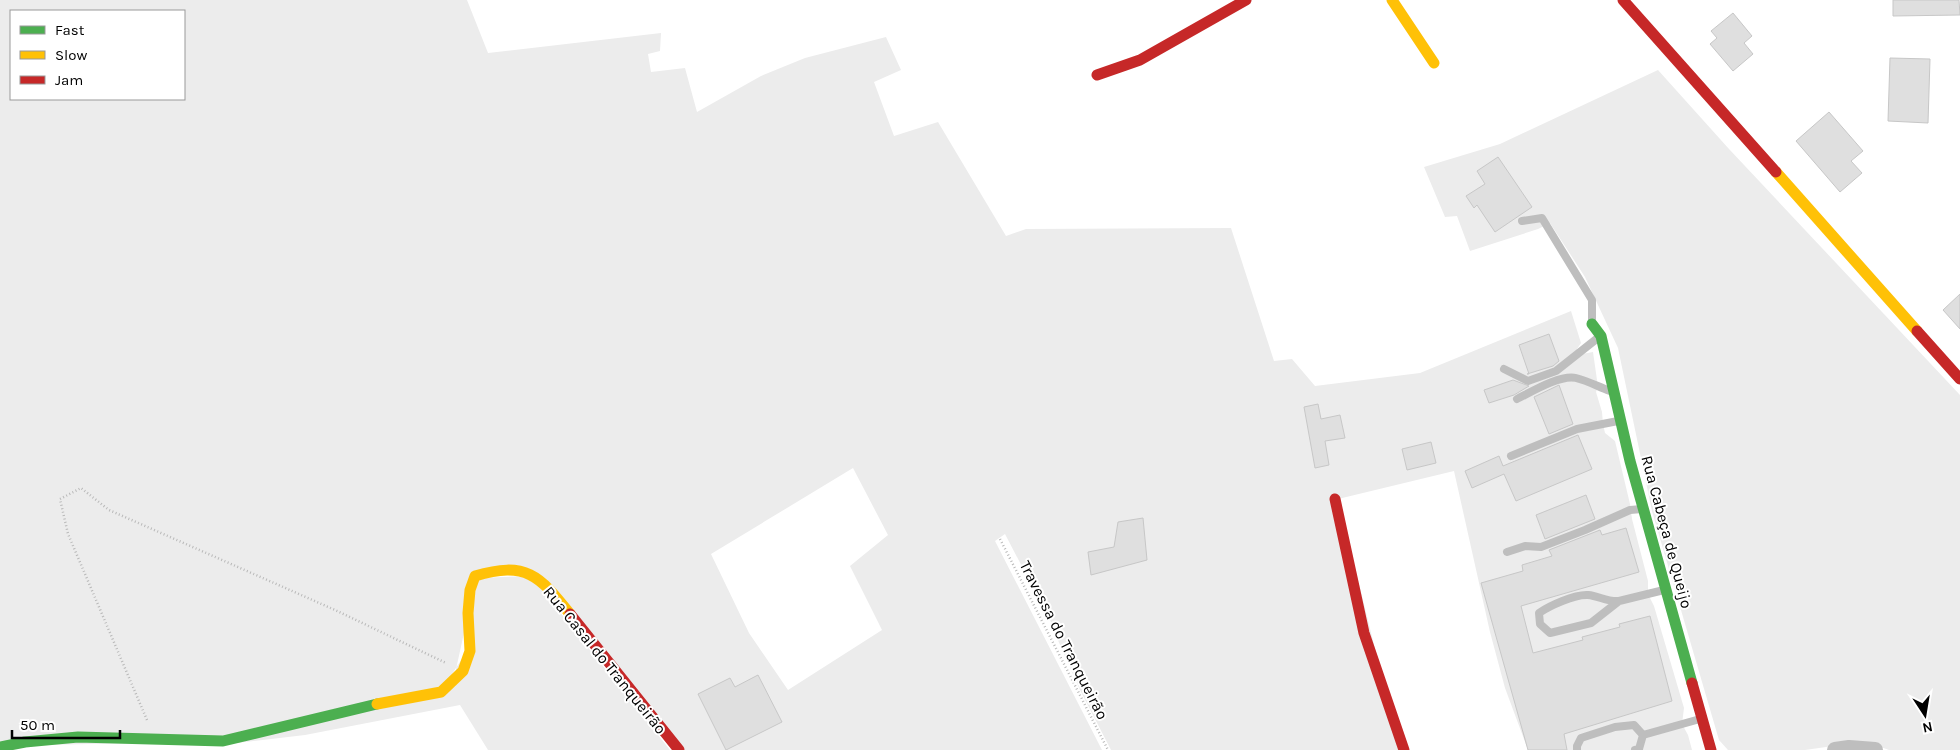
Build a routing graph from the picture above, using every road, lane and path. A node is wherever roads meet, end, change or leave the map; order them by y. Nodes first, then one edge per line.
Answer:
1 (1246, 0) edge
2 (1392, 0) edge
3 (1623, 0) edge
4 (1434, 63) dead end
5 (1097, 75) dead end
6 (1522, 221) dead end
7 (1592, 324) joint
8 (1601, 336) junction
9 (1504, 369) dead end
10 (1960, 379) edge
11 (1614, 393) junction
12 (1517, 399) dead end
13 (1620, 420) junction
14 (1511, 456) dead end
15 (1335, 499) dead end
16 (1644, 509) junction
17 (1000, 539) dead end
18 (1507, 552) dead end
19 (1666, 589) junction
20 (1619, 601) junction
21 (463, 672) junction
22 (1702, 718) junction
23 (1643, 735) junction
24 (155, 740) junction
25 (0, 748) edge
26 (679, 750) edge
27 (1108, 750) edge
28 (1404, 750) edge
29 (1577, 750) edge
30 (1635, 750) edge
31 (1711, 750) edge
32 (1835, 750) edge
33 (1875, 750) edge

1 - 5 street
2 - 4 street
3 - 10 street
6 - 7 lane
7 - 8 street, Rua Cabeça de Queijo
8 - 9 lane
8 - 11 street, Rua Cabeça de Queijo
11 - 12 lane
11 - 13 street, Rua Cabeça de Queijo
13 - 14 lane
13 - 16 street, Rua Cabeça de Queijo
15 - 28 street
16 - 18 lane
16 - 19 street, Rua Cabeça de Queijo
17 - 27 path, Travessa do Tranqueirão
19 - 20 lane
19 - 22 street, Rua Cabeça de Queijo
20 - 20 lane
21 - 24 street
21 - 24 path
21 - 26 street, Rua Casal do Tranqueirão
22 - 23 lane
22 - 31 street, Rua Cabeça de Queijo
23 - 29 lane
23 - 30 lane
24 - 25 street
32 - 33 street

